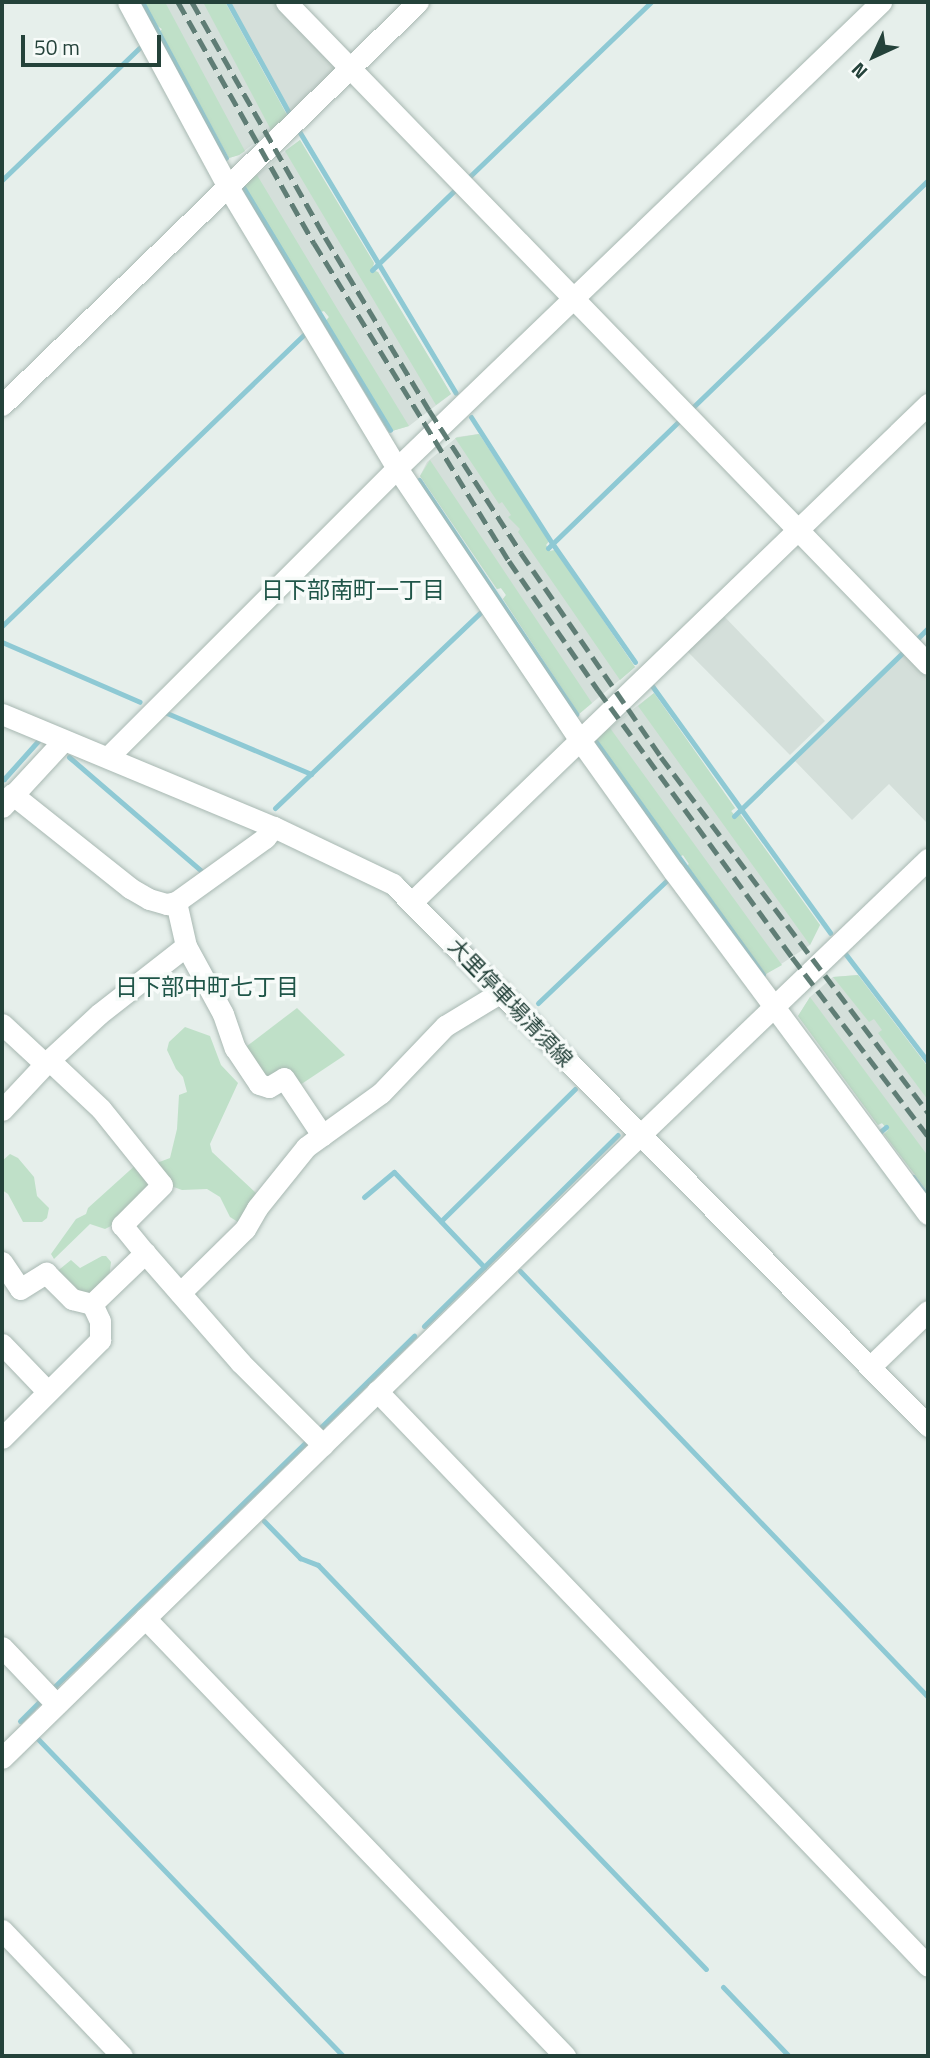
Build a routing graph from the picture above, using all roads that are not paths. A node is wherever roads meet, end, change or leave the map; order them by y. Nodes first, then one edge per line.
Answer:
1 (128, 2) edge
2 (286, 2) edge
3 (418, 2) edge
4 (881, 2) edge
5 (349, 68) junction
6 (228, 187) junction
7 (574, 299) junction
8 (928, 404) edge
9 (2, 405) edge
10 (397, 468) junction
11 (797, 529) junction
12 (928, 664) edge
13 (2, 714) edge
14 (579, 739) junction
15 (64, 740) junction
16 (108, 757) junction
17 (6, 797) edge
18 (274, 827) junction
19 (928, 859) edge
20 (413, 901) junction
21 (176, 902) junction
22 (186, 946) junction
23 (501, 992) junction
24 (773, 1008) junction
25 (2, 1024) edge
26 (47, 1062) junction
27 (2, 1110) edge
28 (322, 1135) junction
29 (640, 1135) junction
30 (928, 1214) edge
31 (145, 1253) junction
32 (2, 1262) edge
33 (9, 1291) edge
34 (180, 1293) junction
35 (92, 1304) junction
36 (928, 1311) edge
37 (2, 1343) edge
38 (871, 1366) junction
39 (377, 1391) junction
40 (48, 1392) junction
41 (928, 1426) edge
42 (2, 1438) edge
43 (323, 1445) junction
44 (145, 1618) junction
45 (2, 1647) edge
46 (57, 1704) junction
47 (2, 1758) edge
48 (2, 1930) edge
49 (928, 1966) edge
50 (122, 2056) edge
51 (565, 2056) edge

1 - 6 street
2 - 5 street
3 - 5 street
4 - 7 street
5 - 6 street
5 - 7 street
6 - 9 street
6 - 10 street
7 - 10 street
7 - 11 street
8 - 11 street
10 - 14 street
10 - 16 street
11 - 12 street
11 - 14 street
13 - 15 street, 大里停車場清須線
14 - 20 street
14 - 24 street
15 - 16 street, 大里停車場清須線
15 - 17 street
16 - 18 street, 大里停車場清須線
17 - 21 street
18 - 20 street, 大里停車場清須線
18 - 21 street
19 - 24 street
20 - 23 street, 大里停車場清須線
21 - 22 street
22 - 26 street
22 - 28 street
23 - 28 street
23 - 29 street, 大里停車場清須線
24 - 29 street
24 - 30 street
25 - 26 street
26 - 27 street
26 - 31 street
28 - 34 street
29 - 38 street, 大里停車場清須線
29 - 39 street
31 - 34 street
31 - 35 street
32 - 33 street
33 - 35 street
34 - 43 street
35 - 40 street
36 - 38 street
37 - 40 street
38 - 41 street, 大里停車場清須線
39 - 43 street
39 - 49 street
40 - 42 street
43 - 44 street
44 - 46 street
44 - 51 street
45 - 46 street
46 - 47 street
48 - 50 street

